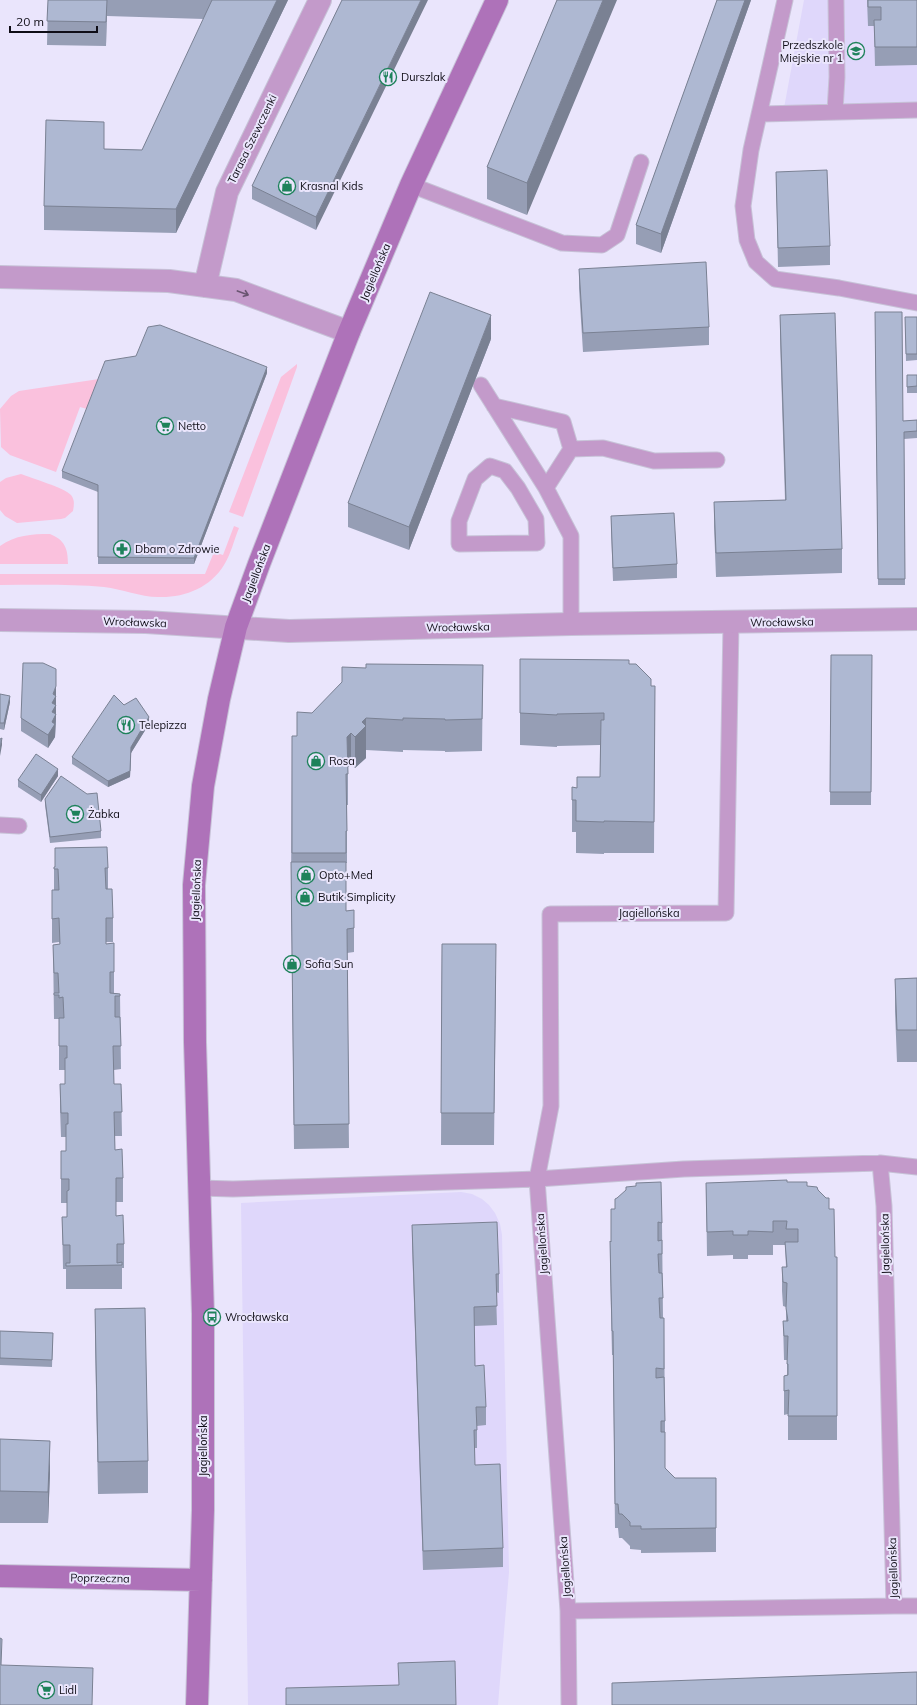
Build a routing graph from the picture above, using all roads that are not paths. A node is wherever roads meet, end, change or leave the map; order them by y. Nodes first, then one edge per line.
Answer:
1 (320, 0) edge
2 (497, 0) edge
3 (785, 0) edge
4 (836, 0) edge
5 (917, 110) edge
6 (834, 111) junction
7 (760, 114) junction
8 (641, 162) dead end
9 (411, 185) junction
10 (0, 277) edge
11 (205, 286) junction
12 (917, 303) edge
13 (349, 332) junction
14 (481, 385) dead end
15 (494, 406) junction
16 (570, 449) junction
17 (717, 460) dead end
18 (538, 475) junction
19 (518, 488) junction
20 (546, 488) junction
21 (917, 619) edge
22 (0, 620) edge
23 (731, 623) junction
24 (571, 624) junction
25 (236, 628) junction
26 (0, 825) edge
27 (19, 826) dead end
28 (880, 1163) junction
29 (917, 1167) edge
30 (538, 1180) junction
31 (199, 1188) junction
32 (0, 1576) edge
33 (201, 1580) junction
34 (894, 1606) junction
35 (917, 1606) edge
36 (568, 1612) junction
37 (196, 1705) edge
38 (569, 1705) edge

1 - 11 street, Tarasa Szewczenki
2 - 9 street, Jagiellońska
3 - 7 lane
4 - 6 lane
5 - 6 lane
6 - 7 lane
7 - 12 lane
8 - 9 lane
9 - 13 street, Jagiellońska
10 - 11 street
11 -> 13 street
13 - 25 street, Jagiellońska
14 - 15 lane
15 - 16 lane
15 - 18 lane
16 - 17 lane
16 - 20 lane
18 - 19 lane
18 - 20 lane
19 - 19 lane
20 - 24 lane
21 - 23 street, Wrocławska
22 - 25 street, Wrocławska
23 - 24 street, Wrocławska
23 - 30 lane, Jagiellońska
24 - 25 street, Wrocławska
25 - 31 street, Jagiellońska
26 - 27 lane
28 - 29 lane
28 - 30 lane
28 - 34 lane, Jagiellońska
30 - 31 lane
30 - 36 lane, Jagiellońska
31 - 33 street, Jagiellońska
32 - 33 street, Poprzeczna
33 - 37 street, Jagiellońska
34 - 35 lane
34 - 36 lane, Jagiellońska
36 - 38 lane

